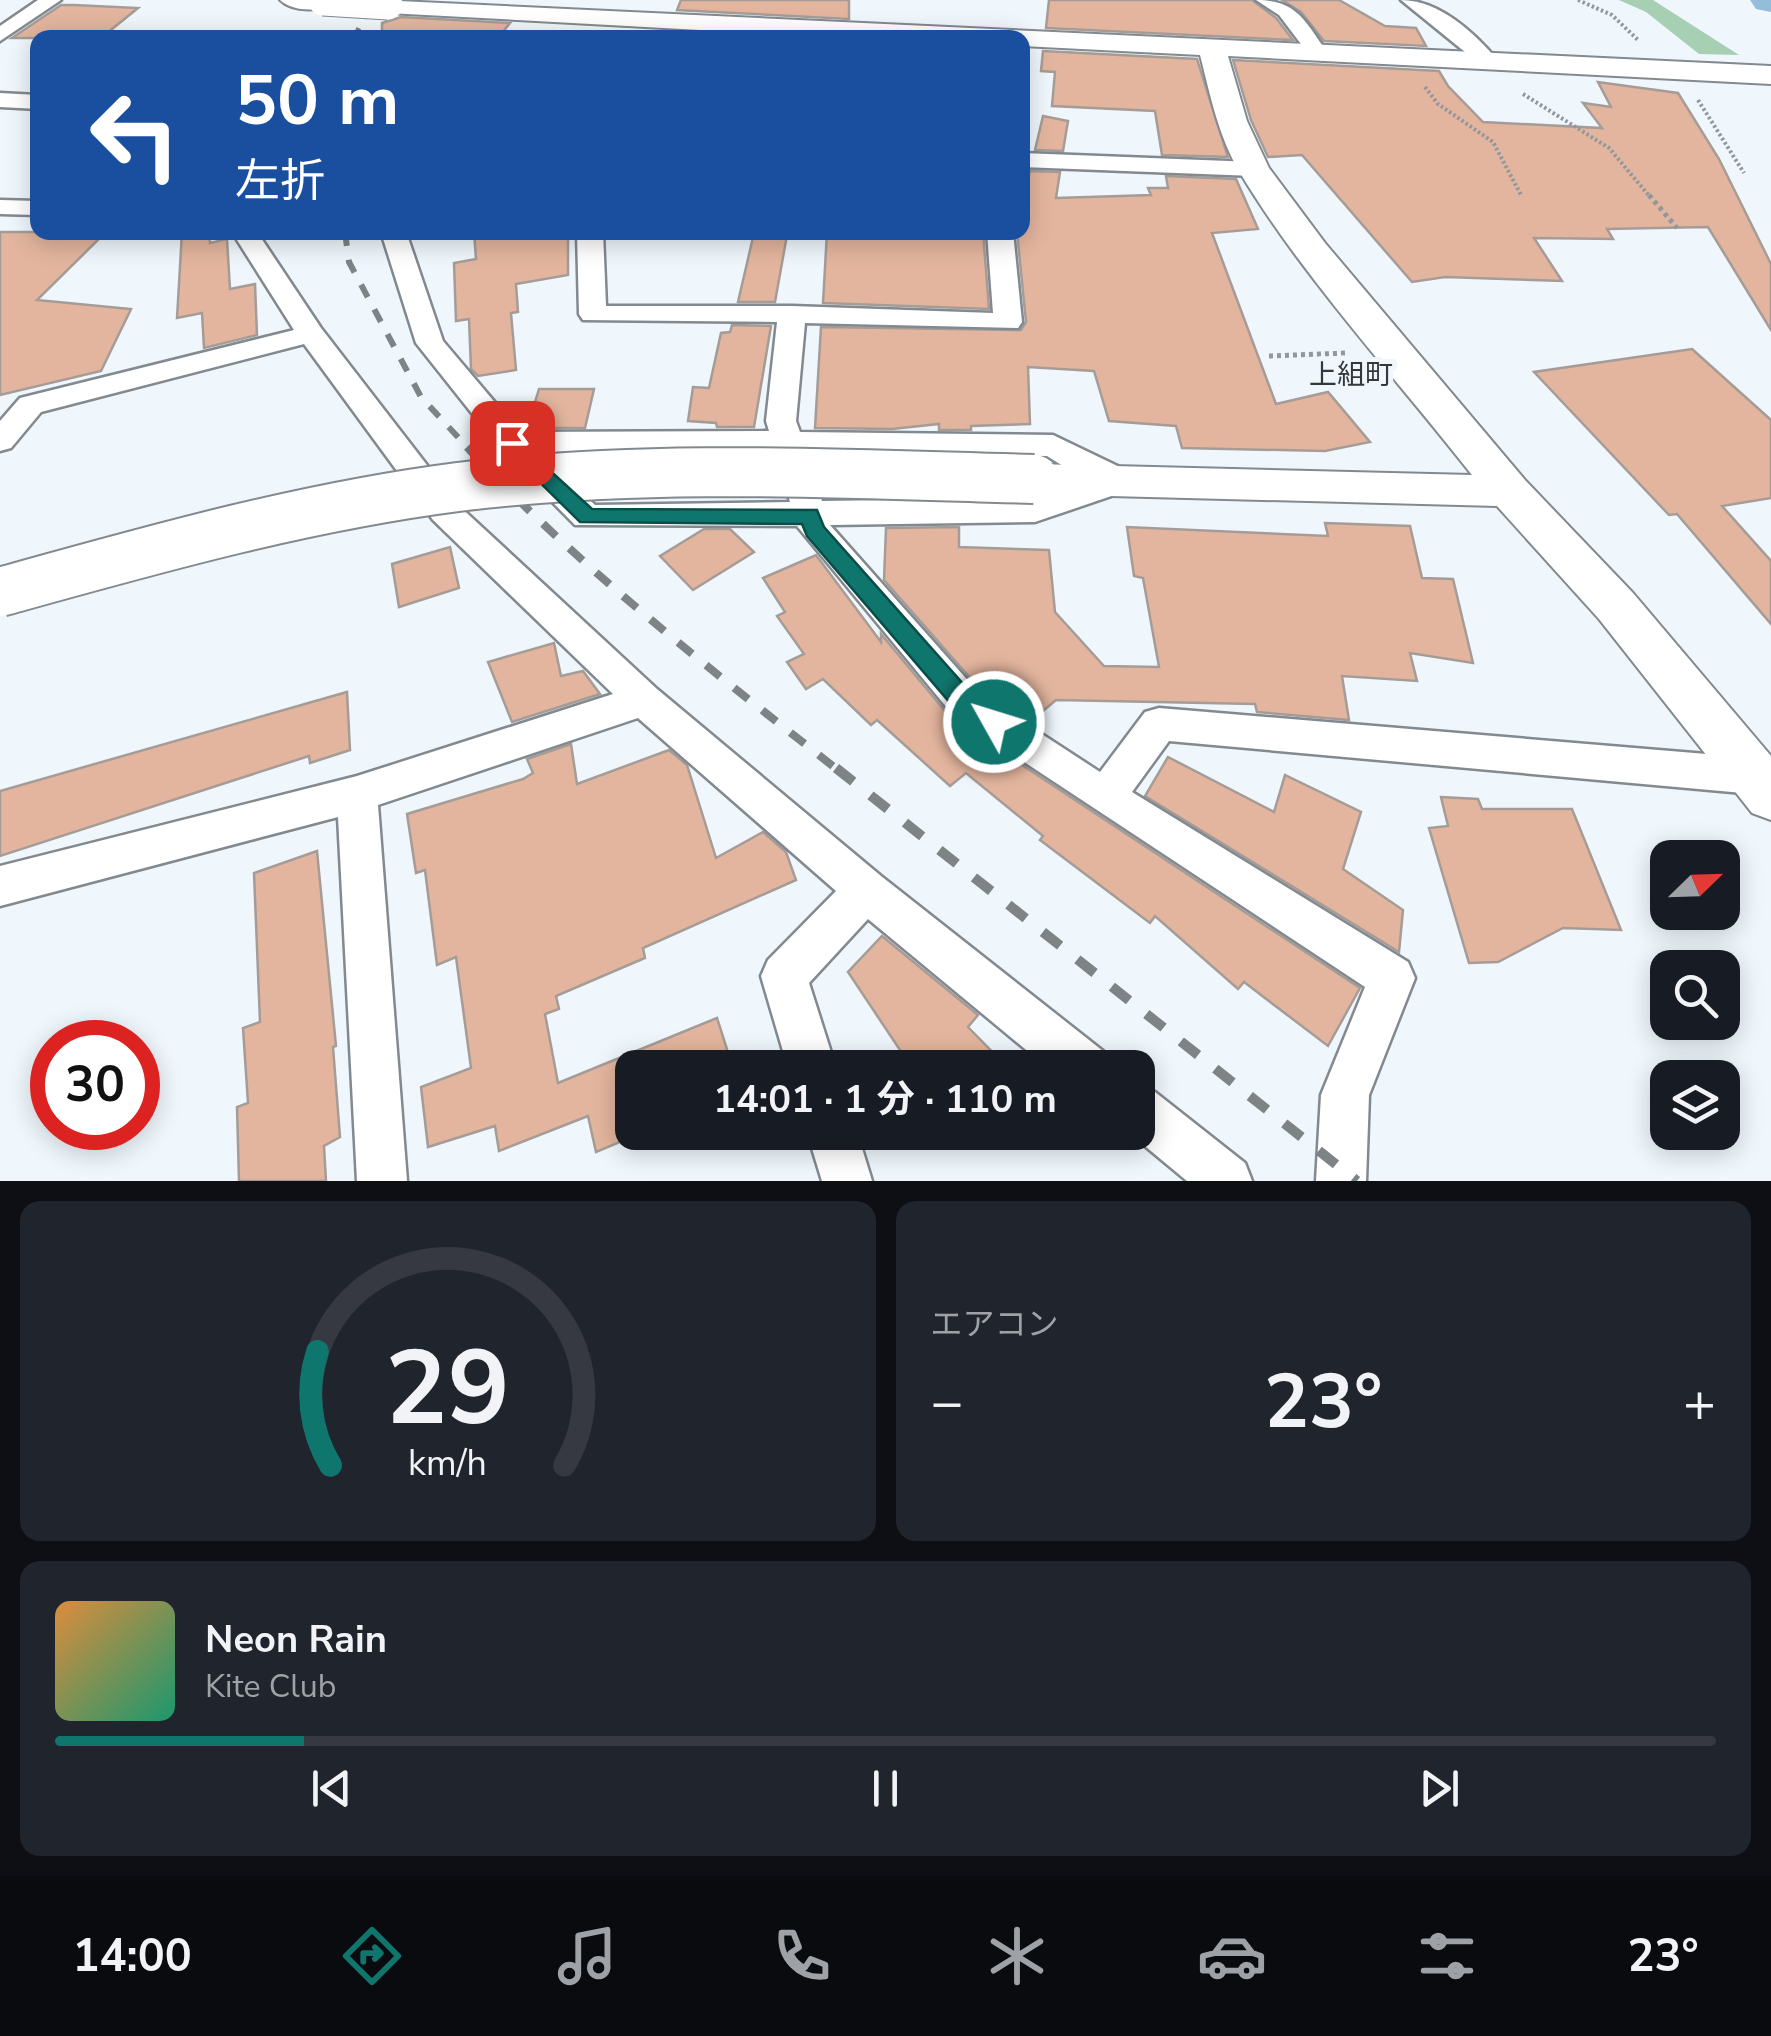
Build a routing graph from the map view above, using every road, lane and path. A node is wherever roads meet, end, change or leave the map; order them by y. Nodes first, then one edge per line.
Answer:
1 (51, 0) edge
2 (293, 0) edge
3 (1266, 0) edge
4 (1411, 0) edge
5 (1578, 0) edge
6 (323, 1) edge
7 (618, 8) edge
8 (905, 30) edge
9 (0, 36) edge
10 (1030, 38) edge
11 (1212, 48) junction
12 (1647, 49) dead end
13 (1317, 52) junction
14 (1488, 62) junction
15 (1771, 76) edge
16 (1421, 81) dead end
17 (1688, 84) junction
18 (1512, 85) dead end
19 (0, 100) edge
20 (30, 102) edge
21 (1030, 160) edge
22 (1254, 169) junction
23 (1744, 173) dead end
24 (1521, 196) dead end
25 (0, 207) edge
26 (30, 208) edge
27 (1677, 228) dead end
28 (249, 240) edge
29 (396, 240) edge
30 (590, 240) edge
31 (1001, 240) edge
32 (792, 314) junction
33 (311, 334) junction
34 (1356, 352) dead end
35 (1269, 356) dead end
36 (0, 441) edge
37 (512, 443) junction
38 (788, 444) junction
39 (1116, 481) junction
40 (1509, 491) junction
41 (810, 516) junction
42 (0, 592) edge
43 (644, 700) junction
44 (1762, 786) edge
45 (357, 794) junction
46 (1105, 797) junction
47 (0, 886) edge
48 (866, 890) junction
49 (807, 1050) edge
50 (1064, 1050) edge
51 (1155, 1123) edge
52 (838, 1150) edge
53 (382, 1181) edge
54 (847, 1181) edge
55 (1227, 1181) edge
56 (1341, 1181) edge

1 - 9 street
2 - 6 street
3 - 13 street
4 - 14 street
5 - 12 path
6 - 7 street, bridge
7 - 8 street
10 - 11 street
11 - 13 street
11 - 22 street
13 - 14 street
14 - 17 street
15 - 17 street
16 - 24 path
17 - 23 path
18 - 27 path
19 - 20 street
21 - 22 street
22 - 40 street
25 - 26 street
28 - 33 street
29 - 37 street
30 - 32 street
31 - 32 street
32 - 38 street
33 - 36 street
33 - 43 street
34 - 35 path
37 - 38 street
37 - 41 street
38 - 39 street
38 - 41 street
39 - 40 street
39 - 41 street
39 - 42 street, bridge
40 - 44 street
41 - 46 street
43 - 45 street
43 - 48 street
44 - 46 street
45 - 47 street
45 - 53 street
46 - 56 street
48 - 49 street
48 - 50 street
51 - 55 street
52 - 54 street

